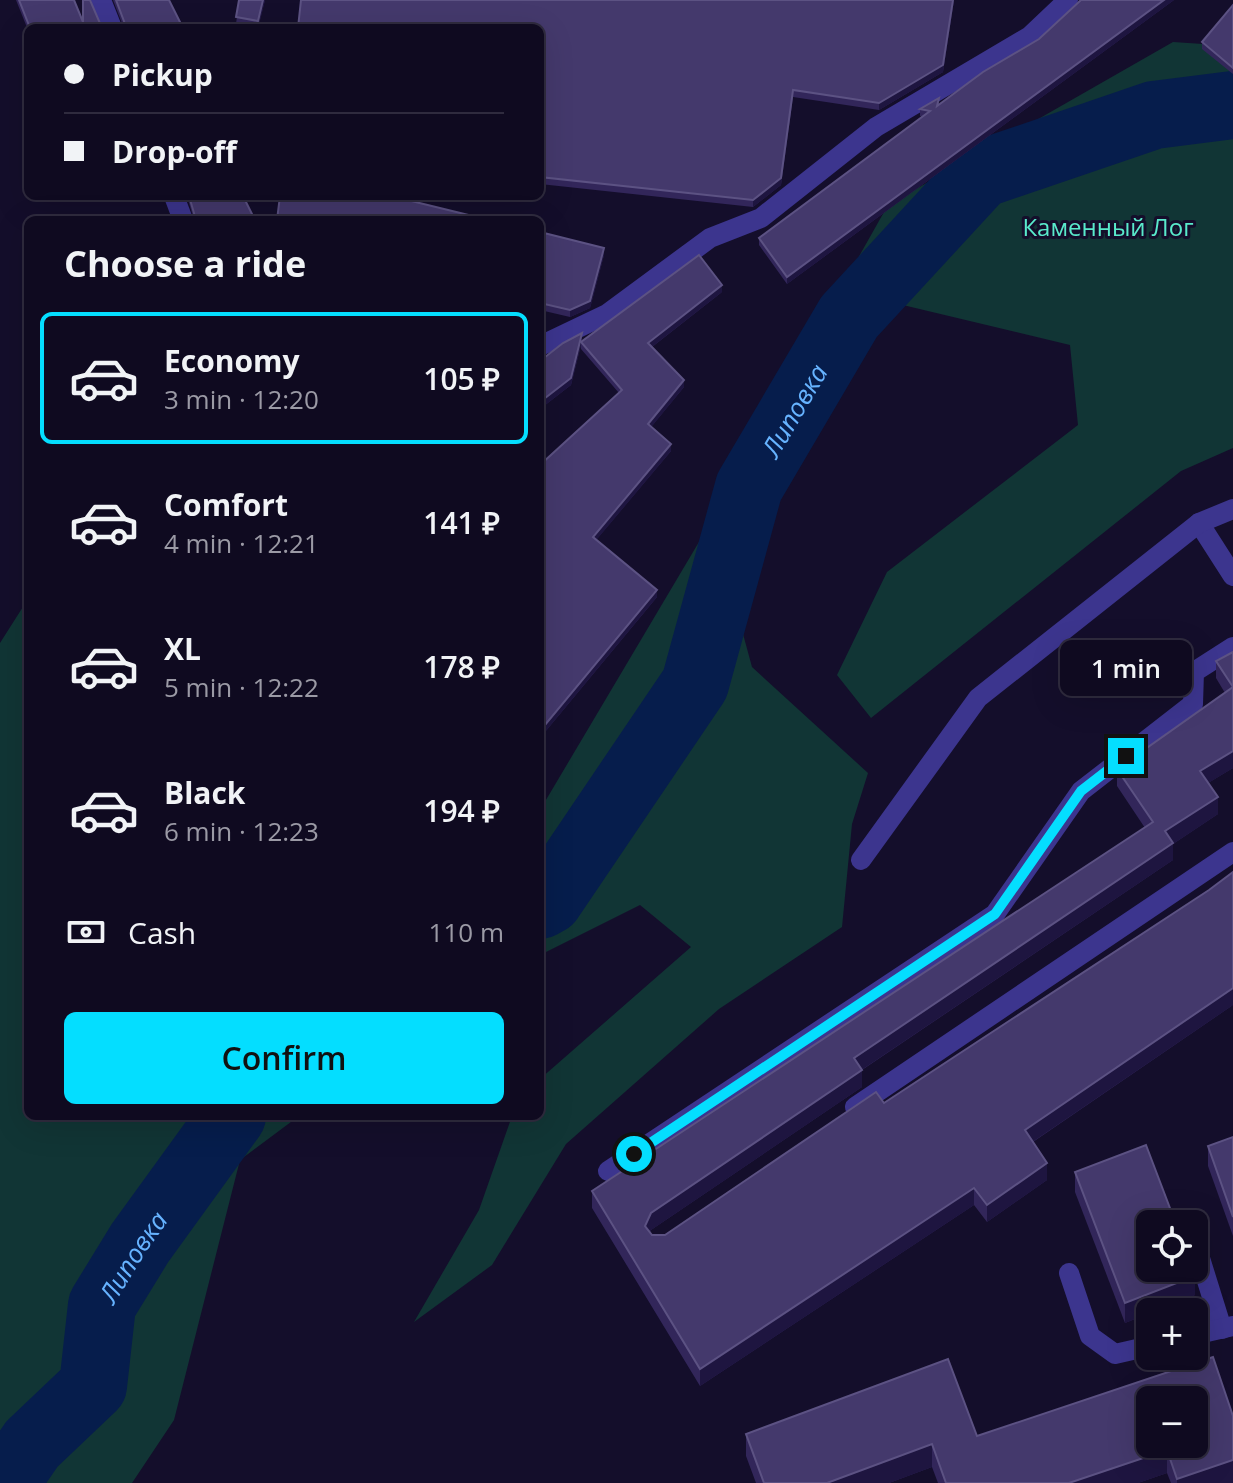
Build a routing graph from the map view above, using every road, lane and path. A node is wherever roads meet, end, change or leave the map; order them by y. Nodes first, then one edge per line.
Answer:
1 (101, 0) edge
2 (1068, 0) edge
3 (110, 24) edge
4 (544, 344) edge
5 (1233, 509) edge
6 (1199, 523) junction
7 (1233, 576) edge
8 (1233, 647) edge
9 (1233, 852) edge
10 (861, 860) dead end
11 (841, 1117) edge
12 (608, 1171) dead end
13 (1069, 1273) dead end
14 (1208, 1275) edge
15 (1227, 1327) edge
16 (1136, 1349) edge

1 - 3 lane
2 - 4 lane
5 - 6 lane
6 - 7 lane
6 - 10 lane
8 - 12 lane
9 - 11 lane
13 - 16 lane
14 - 15 lane

